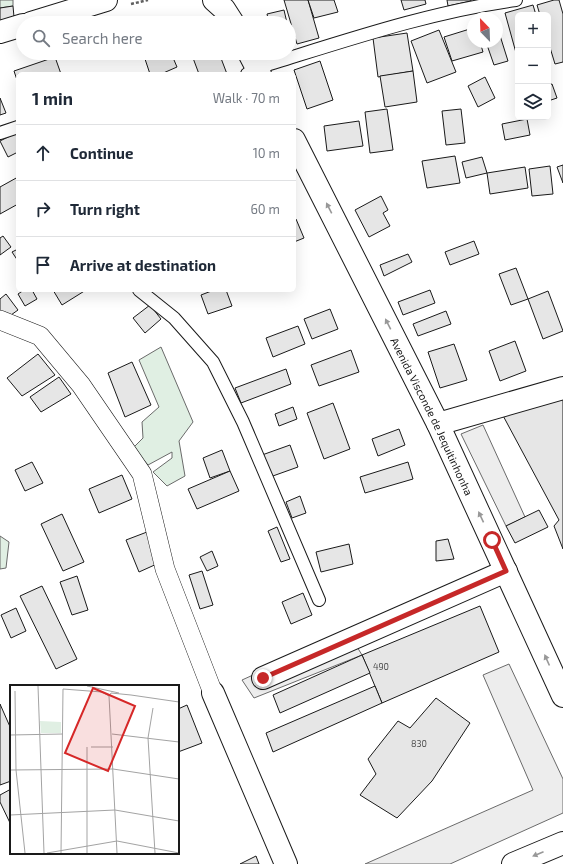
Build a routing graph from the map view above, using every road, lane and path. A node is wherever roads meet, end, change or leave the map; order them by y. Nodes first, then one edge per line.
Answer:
1 (106, 0) edge
2 (516, 0) edge
3 (54, 16) edge
4 (16, 27) edge
5 (0, 32) edge
6 (296, 55) edge
7 (278, 60) edge
8 (253, 67) edge
9 (16, 128) edge
10 (0, 133) edge
11 (296, 144) edge
12 (142, 292) edge
13 (0, 320) edge
14 (563, 388) edge
15 (438, 424) junction
16 (506, 571) junction
17 (319, 600) dead end
18 (263, 678) dead end
19 (213, 694) joint
20 (563, 696) edge
21 (563, 843) edge
22 (286, 864) edge
23 (513, 864) edge

1 - 3 street
2 - 6 lane
4 - 5 street
7 - 8 lane
9 - 10 lane
15 -> 11 street, Avenida Visconde de Jequitinhonha
12 - 17 lane
13 - 19 street
14 - 15 street
16 -> 15 street, Avenida Visconde de Jequitinhonha
16 - 18 street
20 -> 16 street, Avenida Visconde de Jequitinhonha
19 - 22 street
21 -> 23 street

